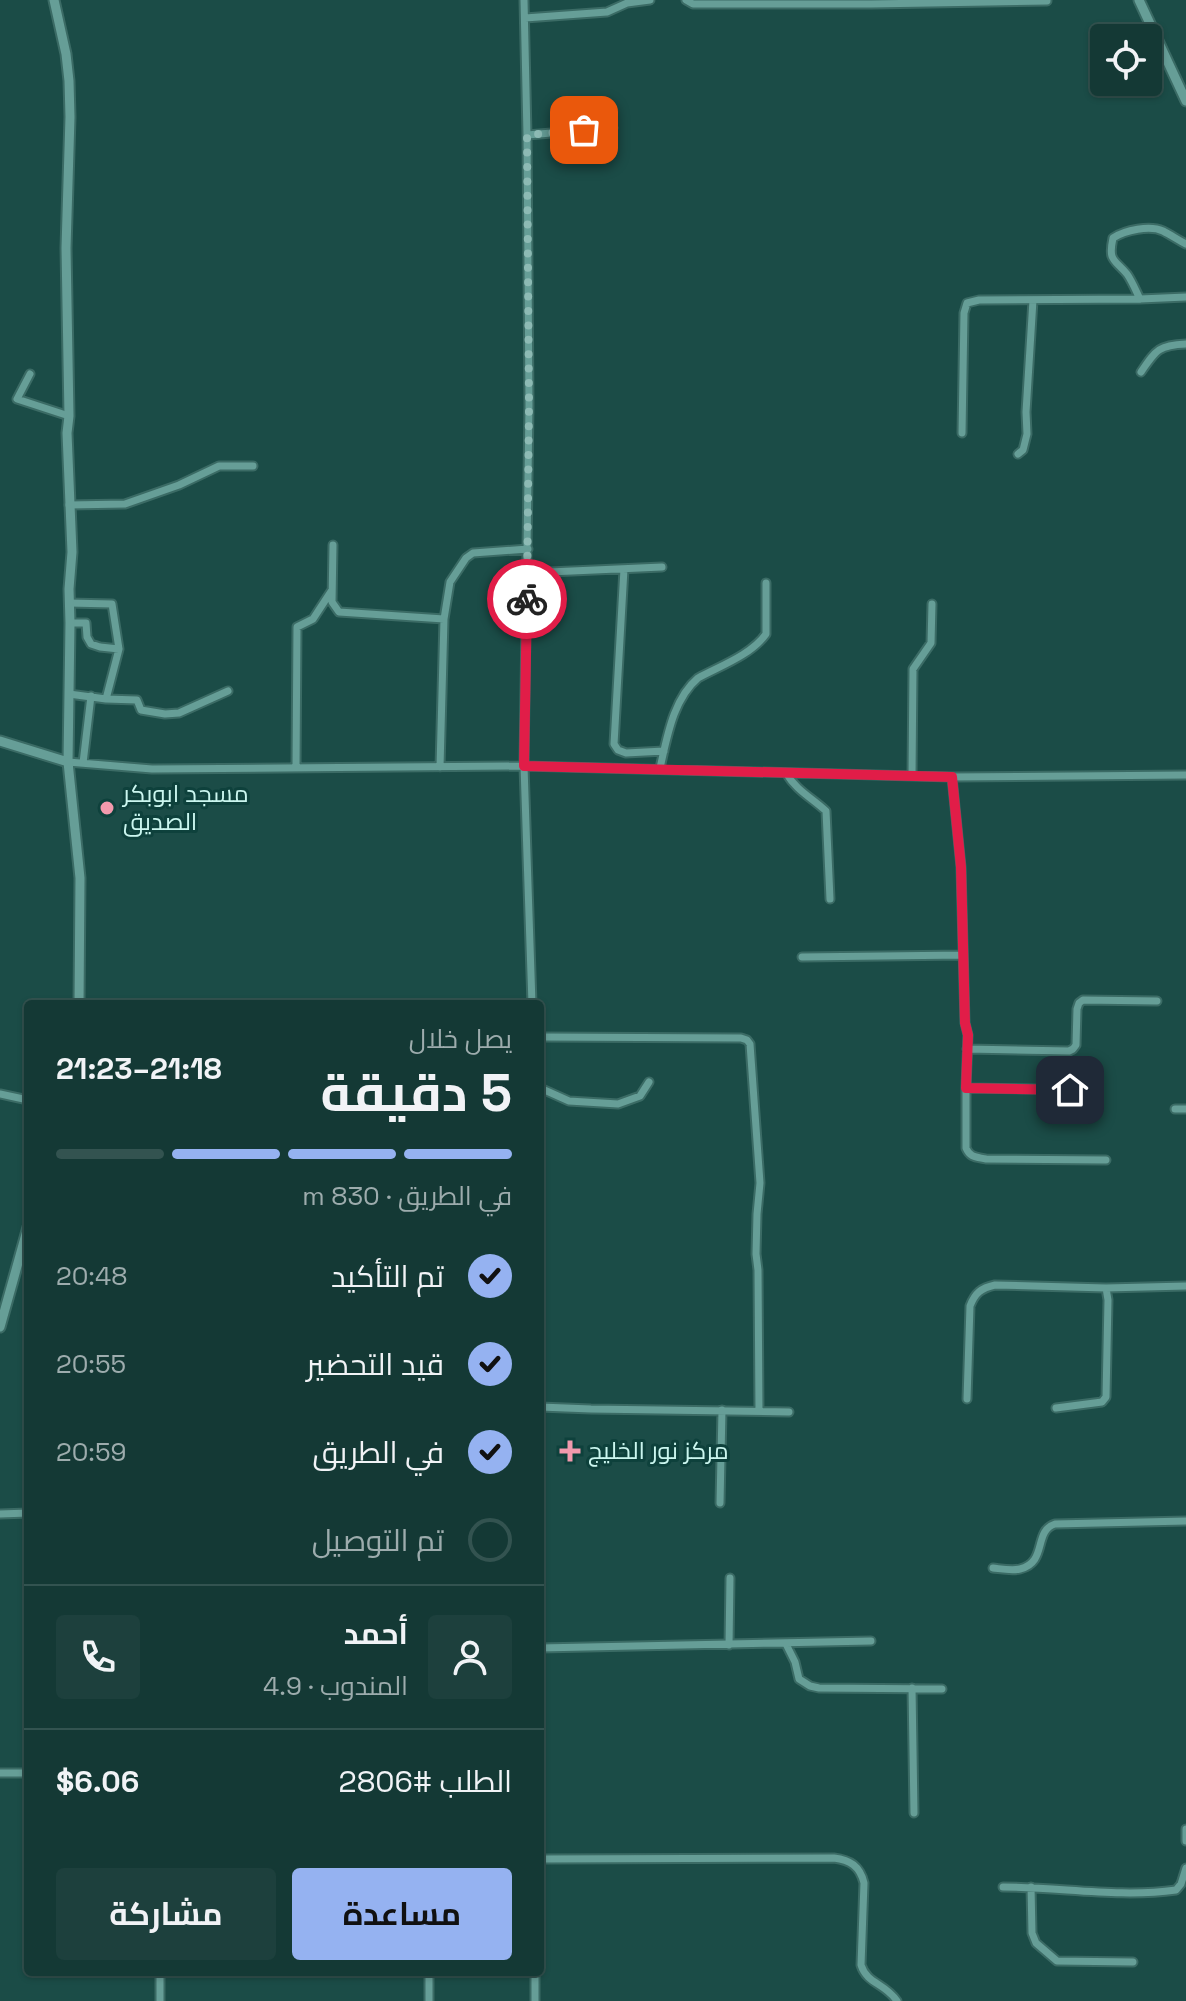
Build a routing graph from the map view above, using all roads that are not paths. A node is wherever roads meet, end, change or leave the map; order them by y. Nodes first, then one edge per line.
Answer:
1 (54, 0) edge
2 (524, 0) edge
3 (650, 0) edge
4 (686, 0) edge
5 (1047, 0) edge
6 (1139, 0) edge
7 (525, 18) junction
8 (1185, 95) edge
9 (613, 128) dead end
10 (527, 135) junction
11 (1186, 244) edge
12 (1186, 297) edge
13 (1140, 299) junction
14 (1033, 300) junction
15 (1186, 344) edge
16 (1141, 372) dead end
17 (30, 374) dead end
18 (69, 416) junction
19 (962, 433) dead end
20 (1018, 454) dead end
21 (253, 466) dead end
22 (69, 505) junction
23 (333, 545) dead end
24 (528, 549) junction
25 (662, 567) dead end
26 (624, 569) junction
27 (527, 573) junction
28 (766, 583) dead end
29 (332, 590) junction
30 (69, 603) junction
31 (932, 604) dead end
32 (444, 619) junction
33 (70, 623) junction
34 (119, 649) junction
35 (228, 691) dead end
36 (69, 694) junction
37 (91, 696) junction
38 (106, 699) junction
39 (0, 741) edge
40 (664, 751) junction
41 (68, 762) junction
42 (83, 763) junction
43 (524, 766) junction
44 (440, 767) junction
45 (296, 768) junction
46 (660, 768) junction
47 (786, 773) junction
48 (912, 775) junction
49 (1186, 775) edge
50 (952, 777) junction
51 (830, 899) dead end
52 (963, 955) junction
53 (802, 957) dead end
54 (79, 1000) edge
55 (532, 1000) edge
56 (1157, 1001) dead end
57 (544, 1037) edge
58 (967, 1049) junction
59 (649, 1082) dead end
60 (966, 1088) junction
61 (544, 1090) edge
62 (1096, 1090) dead end
63 (0, 1094) edge
64 (24, 1099) edge
65 (1175, 1109) dead end
66 (1186, 1109) edge
67 (1106, 1160) dead end
68 (24, 1241) edge
69 (1186, 1286) edge
70 (1106, 1288) junction
71 (0, 1327) edge
72 (967, 1399) dead end
73 (544, 1407) edge
74 (1056, 1408) dead end
75 (722, 1410) junction
76 (759, 1411) junction
77 (789, 1412) dead end
78 (720, 1503) dead end
79 (24, 1513) edge
80 (0, 1514) edge
81 (1186, 1521) edge
82 (993, 1568) dead end
83 (730, 1578) dead end
84 (871, 1641) dead end
85 (786, 1644) junction
86 (729, 1645) junction
87 (544, 1648) edge
88 (912, 1688) junction
89 (942, 1689) dead end
90 (0, 1773) edge
91 (24, 1773) edge
92 (914, 1813) dead end
93 (1186, 1829) edge
94 (1186, 1841) edge
95 (544, 1859) edge
96 (1186, 1868) edge
97 (1003, 1887) dead end
98 (1031, 1887) junction
99 (1133, 1962) dead end
100 (160, 1976) edge
101 (429, 1976) edge
102 (535, 1976) edge
103 (160, 1999) edge
104 (429, 2001) edge
105 (535, 2001) edge
106 (897, 2001) edge

1 - 18 street
2 - 7 street
3 - 7 street
4 - 5 street
6 - 8 street
7 - 10 street
9 - 10 street
10 - 24 street
11 - 13 street
12 - 13 street
13 - 14 street
14 - 19 street
14 - 20 street
15 - 16 street
17 - 18 street
18 - 22 street
21 - 22 street
22 - 30 street
23 - 29 street
24 - 27 street
24 - 32 street
25 - 26 street
26 - 27 street
26 - 40 street
27 - 43 street
28 - 40 street
29 - 32 street
29 - 45 street
30 - 33 street
30 - 34 street
31 - 48 street
32 - 44 street
33 - 34 street
33 - 36 street
34 - 38 street
35 - 38 street
36 - 37 street
36 - 41 street
37 - 38 street
37 - 42 street
39 - 41 street
40 - 46 street
41 - 42 street
41 - 54 street
42 - 45 street
43 - 44 street
43 - 46 street
43 - 55 street
44 - 45 street
46 - 47 street
47 - 48 street
47 - 51 street
48 - 50 street
49 - 50 street
50 - 52 street
52 - 53 street
52 - 58 street
56 - 58 street
57 - 76 street
58 - 60 street
59 - 61 street
60 - 62 street
60 - 67 street
63 - 64 street
65 - 66 street
68 - 71 street
69 - 70 street
70 - 72 street
70 - 74 street
73 - 75 street
75 - 76 street
75 - 78 street
76 - 77 street
79 - 80 street
81 - 82 street
83 - 86 street
84 - 85 street
85 - 86 street
85 - 88 street
86 - 87 street
88 - 89 street
88 - 92 street
90 - 91 street
93 - 94 street
95 - 106 street
96 - 98 street
97 - 98 street
98 - 99 street
100 - 103 street
101 - 104 street
102 - 105 street

